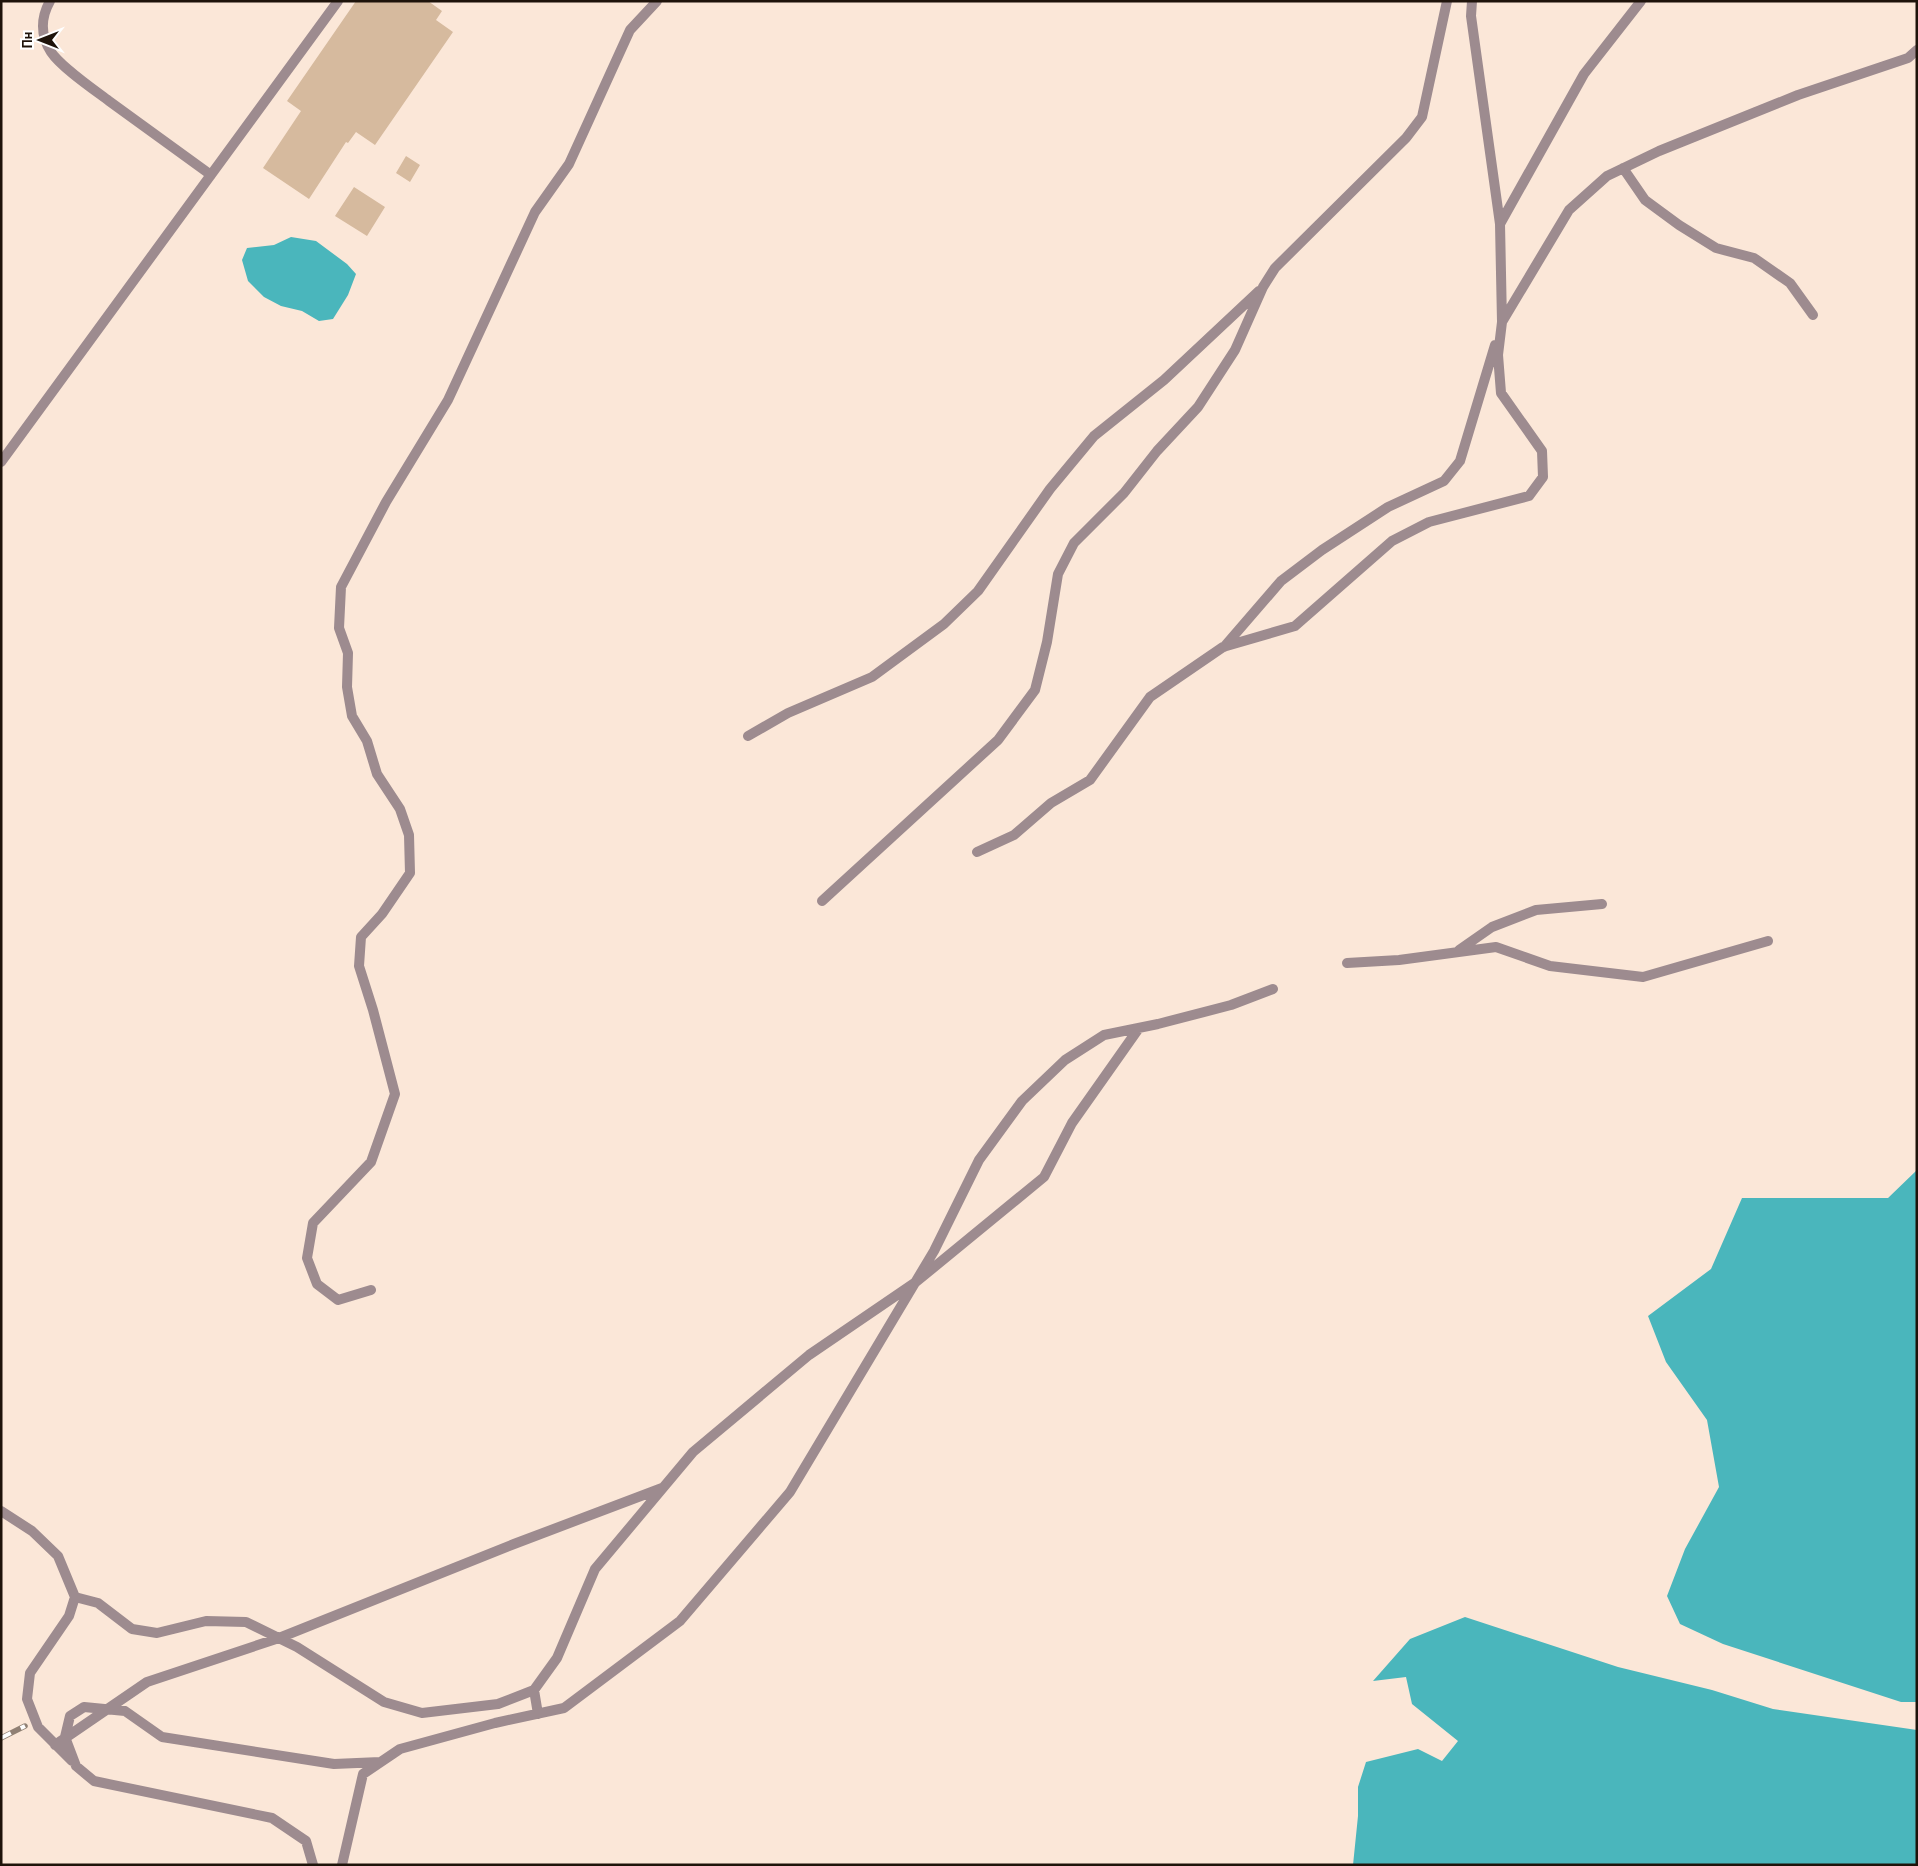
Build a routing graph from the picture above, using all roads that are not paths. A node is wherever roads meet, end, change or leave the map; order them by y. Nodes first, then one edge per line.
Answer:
1 (50, 1) edge
2 (338, 1) edge
3 (657, 1) edge
4 (1447, 1) edge
5 (1472, 1) edge
6 (1641, 1) edge
7 (1917, 50) edge
8 (1623, 168) junction
9 (211, 175) junction
10 (1500, 224) junction
11 (1263, 287) junction
12 (1813, 315) dead end
13 (1502, 322) junction
14 (1, 462) edge
15 (1223, 647) junction
16 (748, 736) dead end
17 (977, 852) dead end
18 (822, 901) dead end
19 (1602, 904) dead end
20 (1768, 941) dead end
21 (1456, 952) junction
22 (1347, 963) dead end
23 (1273, 990) dead end
24 (1139, 1028) junction
25 (916, 1282) junction
26 (370, 1290) dead end
27 (663, 1488) junction
28 (1, 1511) edge
29 (75, 1597) junction
30 (278, 1638) junction
31 (534, 1690) junction
32 (107, 1710) junction
33 (538, 1714) junction
34 (65, 1737) junction
35 (55, 1745) junction
36 (380, 1762) junction
37 (76, 1766) junction
38 (312, 1865) edge
39 (342, 1865) edge

1 - 9 lane
2 - 9 lane
3 - 26 lane
4 - 11 lane
5 - 10 lane
6 - 10 lane
7 - 8 lane
8 - 12 lane
8 - 13 lane
9 - 14 lane
10 - 13 lane
11 - 16 lane
11 - 18 lane
13 - 15 lane
13 - 15 lane
15 - 17 lane
19 - 21 lane
20 - 21 lane
21 - 22 lane
23 - 24 lane
24 - 25 lane
24 - 25 lane
25 - 27 lane
25 - 33 lane
27 - 30 lane
27 - 31 lane
28 - 29 lane
29 - 30 lane
29 - 35 lane
30 - 31 lane
30 - 32 lane
31 - 33 lane
32 - 34 lane
32 - 34 lane
32 - 36 lane
33 - 36 lane
34 - 35 lane
34 - 37 lane
35 - 37 lane
36 - 39 lane
37 - 38 lane

